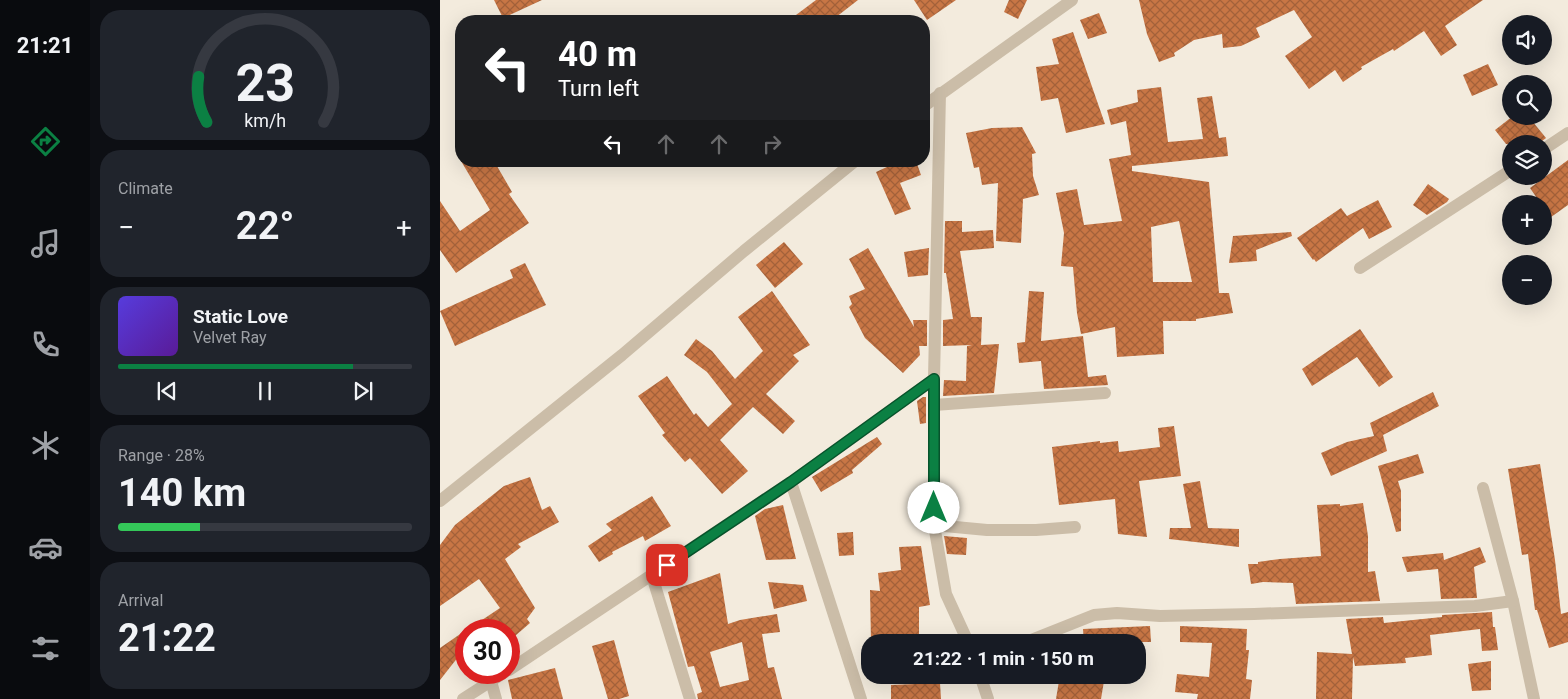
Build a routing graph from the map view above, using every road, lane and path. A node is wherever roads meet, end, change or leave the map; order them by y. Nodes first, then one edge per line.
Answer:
1 (1072, 0) edge
2 (940, 94) junction
3 (930, 102) edge
4 (1568, 133) edge
5 (1552, 144) edge
6 (848, 167) edge
7 (1502, 176) edge
8 (1360, 268) dead end
9 (934, 379) junction
10 (1105, 394) dead end
11 (934, 405) junction
12 (791, 482) junction
13 (1483, 488) dead end
14 (440, 501) edge
15 (934, 525) junction
16 (1075, 527) dead end
17 (652, 576) junction
18 (1513, 601) junction
19 (964, 634) edge
20 (1046, 634) edge
21 (520, 663) edge
22 (486, 684) edge
23 (492, 684) edge
24 (983, 684) edge
25 (464, 699) edge
26 (496, 699) edge
27 (690, 699) edge
28 (861, 699) edge
29 (988, 699) edge
30 (1534, 699) edge

1 - 2 street
2 - 3 street
2 - 9 street
4 - 5 street
6 - 14 street
7 - 8 street
9 - 11 street
9 - 12 street
10 - 11 street
11 - 15 street
12 - 17 street
12 - 28 street
13 - 18 street
15 - 16 street
15 - 19 street
17 - 21 street
17 - 27 street
18 - 20 street
18 - 30 street
22 - 25 street
23 - 26 street
24 - 29 street

